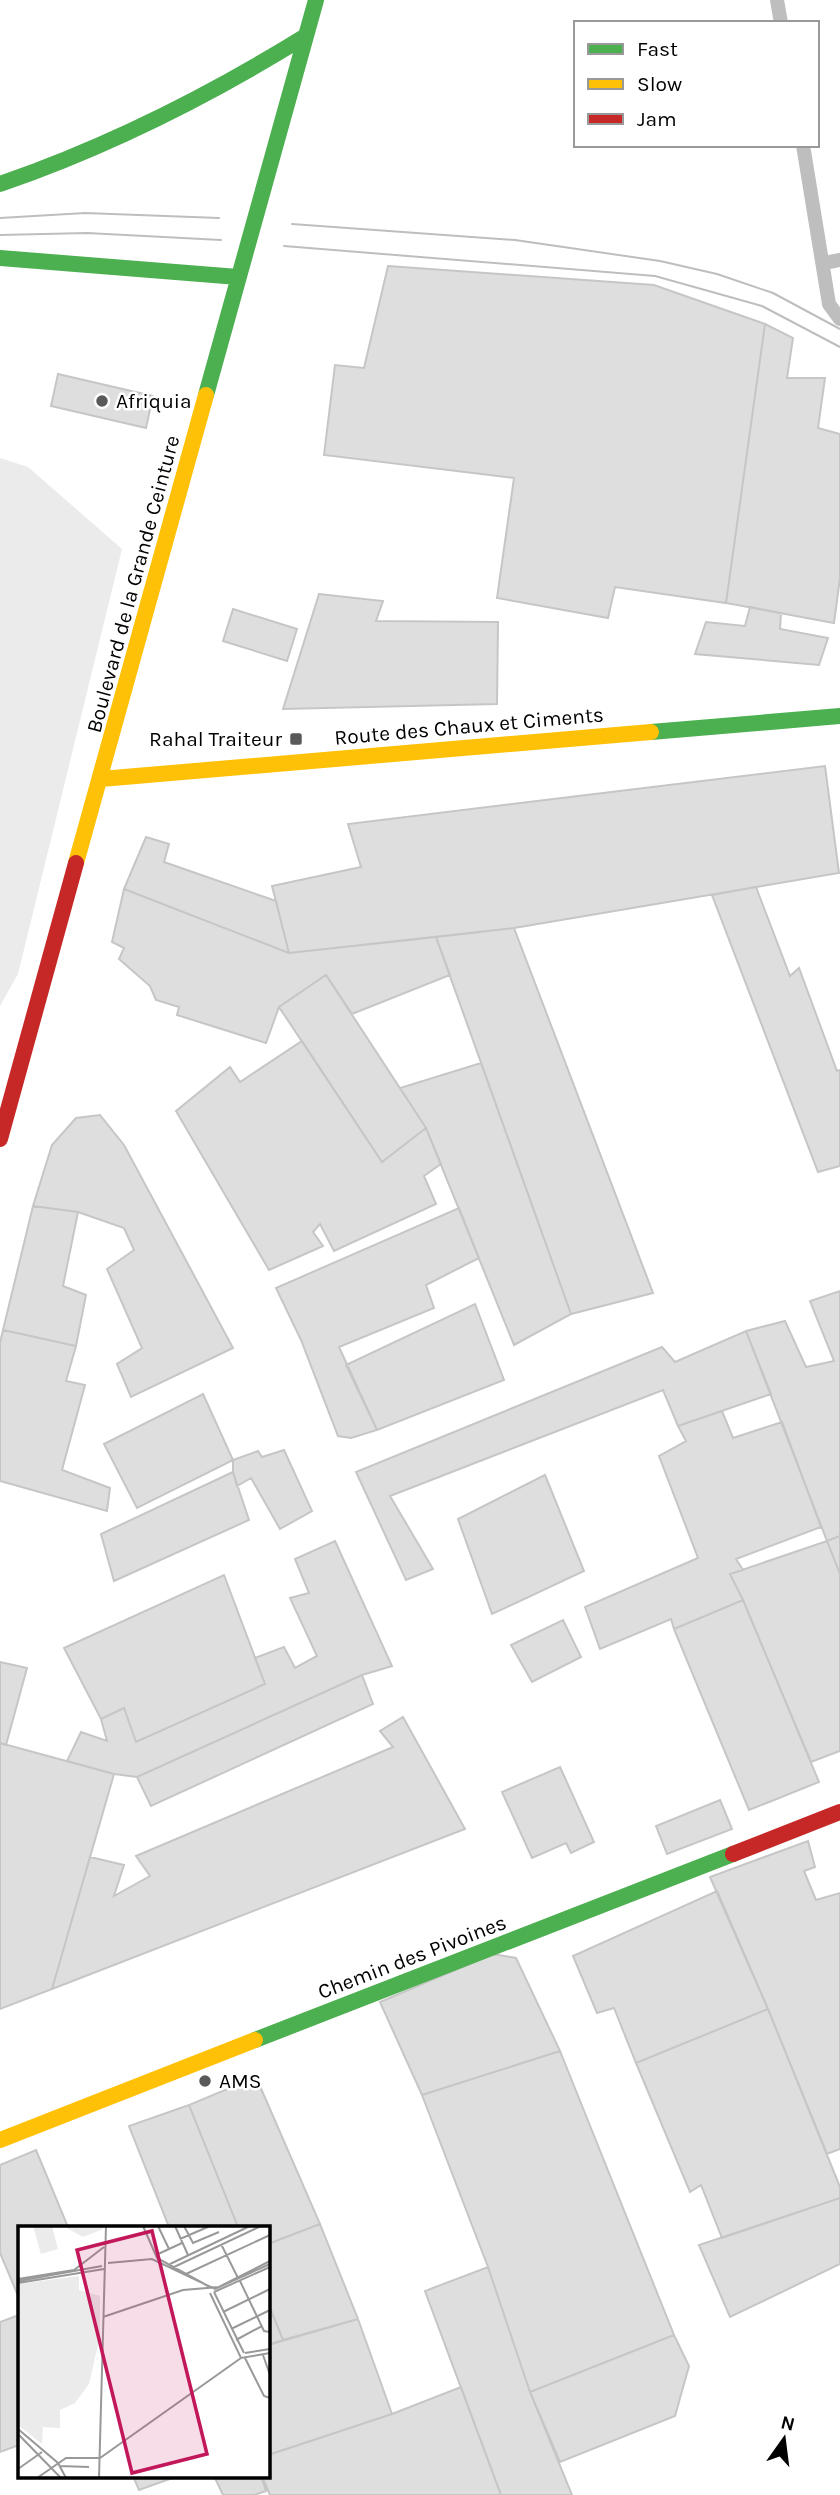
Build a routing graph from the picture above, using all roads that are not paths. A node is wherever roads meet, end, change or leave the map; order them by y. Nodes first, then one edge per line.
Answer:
1 (316, 0) edge
2 (777, 0) edge
3 (781, 21) edge
4 (304, 37) junction
5 (803, 147) edge
6 (0, 184) edge
7 (0, 258) edge
8 (840, 260) edge
9 (824, 263) junction
10 (238, 277) junction
11 (840, 318) edge
12 (840, 716) edge
13 (101, 779) junction
14 (0, 1139) edge
15 (840, 1812) edge
16 (0, 2140) edge

1 - 4 main road, Boulevard de la Grande Ceinture
2 - 3 street
4 - 6 main road
4 - 10 main road, Boulevard de la Grande Ceinture
5 - 9 street
7 - 10 main road
8 - 9 street
9 - 11 street
10 - 13 main road, Boulevard de la Grande Ceinture
12 - 13 main road, Route des Chaux et Ciments
13 - 14 main road, Boulevard de la Grande Ceinture
15 - 16 main road, Chemin des Pivoines

